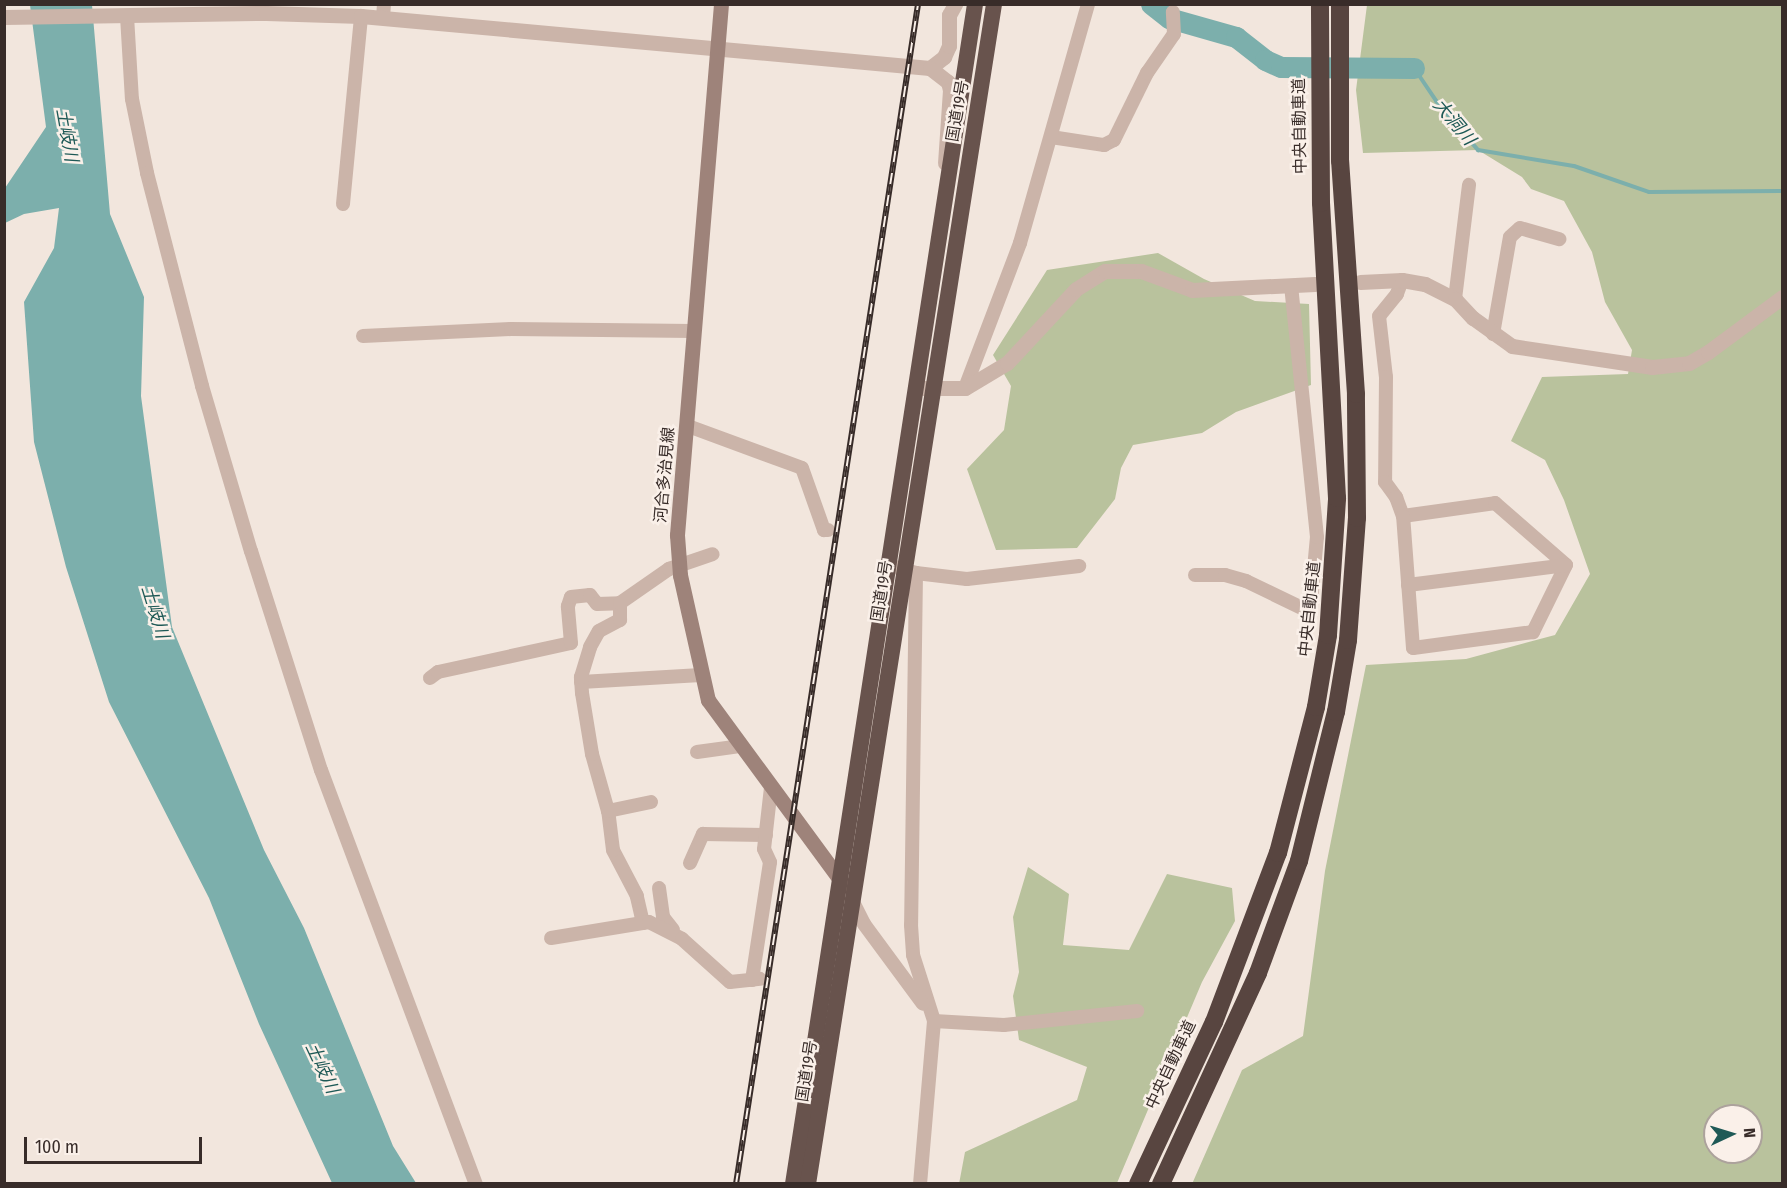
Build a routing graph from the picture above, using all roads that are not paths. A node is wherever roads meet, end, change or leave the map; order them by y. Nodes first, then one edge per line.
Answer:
1 (721, 4) edge
2 (943, 4) edge
3 (954, 4) edge
4 (975, 4) edge
5 (994, 4) edge
6 (1088, 4) edge
7 (1320, 4) edge
8 (1340, 4) edge
9 (163, 10) edge
10 (384, 11) edge
11 (127, 16) junction
12 (361, 16) junction
13 (4, 17) edge
14 (1173, 19) dead end
15 (718, 46) junction
16 (909, 64) junction
17 (930, 68) junction
18 (1051, 136) junction
19 (1469, 184) dead end
20 (946, 193) junction
21 (343, 204) dead end
22 (1559, 239) dead end
23 (1402, 280) junction
24 (1360, 282) dead end
25 (1315, 284) dead end
26 (1291, 286) junction
27 (1782, 297) edge
28 (1455, 299) junction
29 (693, 331) junction
30 (1493, 334) junction
31 (363, 336) dead end
32 (925, 388) junction
33 (965, 388) junction
34 (688, 426) junction
35 (1403, 516) junction
36 (828, 530) dead end
37 (713, 554) dead end
38 (679, 564) junction
39 (1566, 565) junction
40 (1078, 566) dead end
41 (903, 569) junction
42 (1195, 575) dead end
43 (1408, 585) junction
44 (620, 603) junction
45 (701, 675) junction
46 (430, 678) dead end
47 (582, 682) junction
48 (740, 746) junction
49 (697, 752) dead end
50 (771, 788) junction
51 (651, 802) dead end
52 (608, 811) junction
53 (766, 835) junction
54 (690, 863) dead end
55 (841, 880) junction
56 (659, 888) dead end
57 (852, 900) junction
58 (643, 923) junction
59 (676, 936) junction
60 (551, 938) dead end
61 (1137, 1011) dead end
62 (934, 1021) junction
63 (476, 1184) edge
64 (793, 1184) edge
65 (808, 1184) edge
66 (920, 1184) edge
67 (1138, 1184) edge
68 (1161, 1184) edge

1 - 15 main road, 河合多治見線
2 - 16 street
3 - 17 street
4 - 20 highway, 国道19号
5 - 32 highway, 国道19号
6 - 18 street
7 - 67 highway, 中央自動車道
8 - 68 highway
9 - 11 street
9 - 12 street
10 - 12 street
10 - 15 street
11 - 13 street
11 - 63 street
12 - 21 street
14 - 18 street
15 - 16 street
15 - 29 main road, 河合多治見線
16 - 17 street
17 - 20 street
18 - 33 street
19 - 28 street
20 - 32 highway, 国道19号
22 - 30 street
23 - 24 street
23 - 28 street
23 - 35 street
25 - 26 street
26 - 33 street
26 - 42 street
27 - 30 street
28 - 30 street
29 - 31 street
29 - 34 main road, 河合多治見線
32 - 33 street
32 - 41 highway, 国道19号
34 - 36 street
34 - 38 main road, 河合多治見線
35 - 39 street
35 - 43 street
37 - 38 street
38 - 44 street
38 - 45 main road, 河合多治見線
39 - 43 street
39 - 43 street
40 - 41 street
41 - 55 highway, 国道19号
41 - 57 highway, 国道19号
41 - 62 street
44 - 46 street
44 - 47 street
45 - 47 street
45 - 48 main road, 河合多治見線
47 - 52 street
48 - 49 street
48 - 50 main road, 河合多治見線
50 - 53 street
50 - 55 main road, 河合多治見線
51 - 52 street
52 - 58 street
53 - 54 street
53 - 59 street
55 - 57 main road, 河合多治見線
55 - 64 highway, 国道19号
56 - 59 street
57 - 62 street
57 - 65 highway, 国道19号
58 - 59 street
58 - 60 street
61 - 62 street
62 - 66 street

